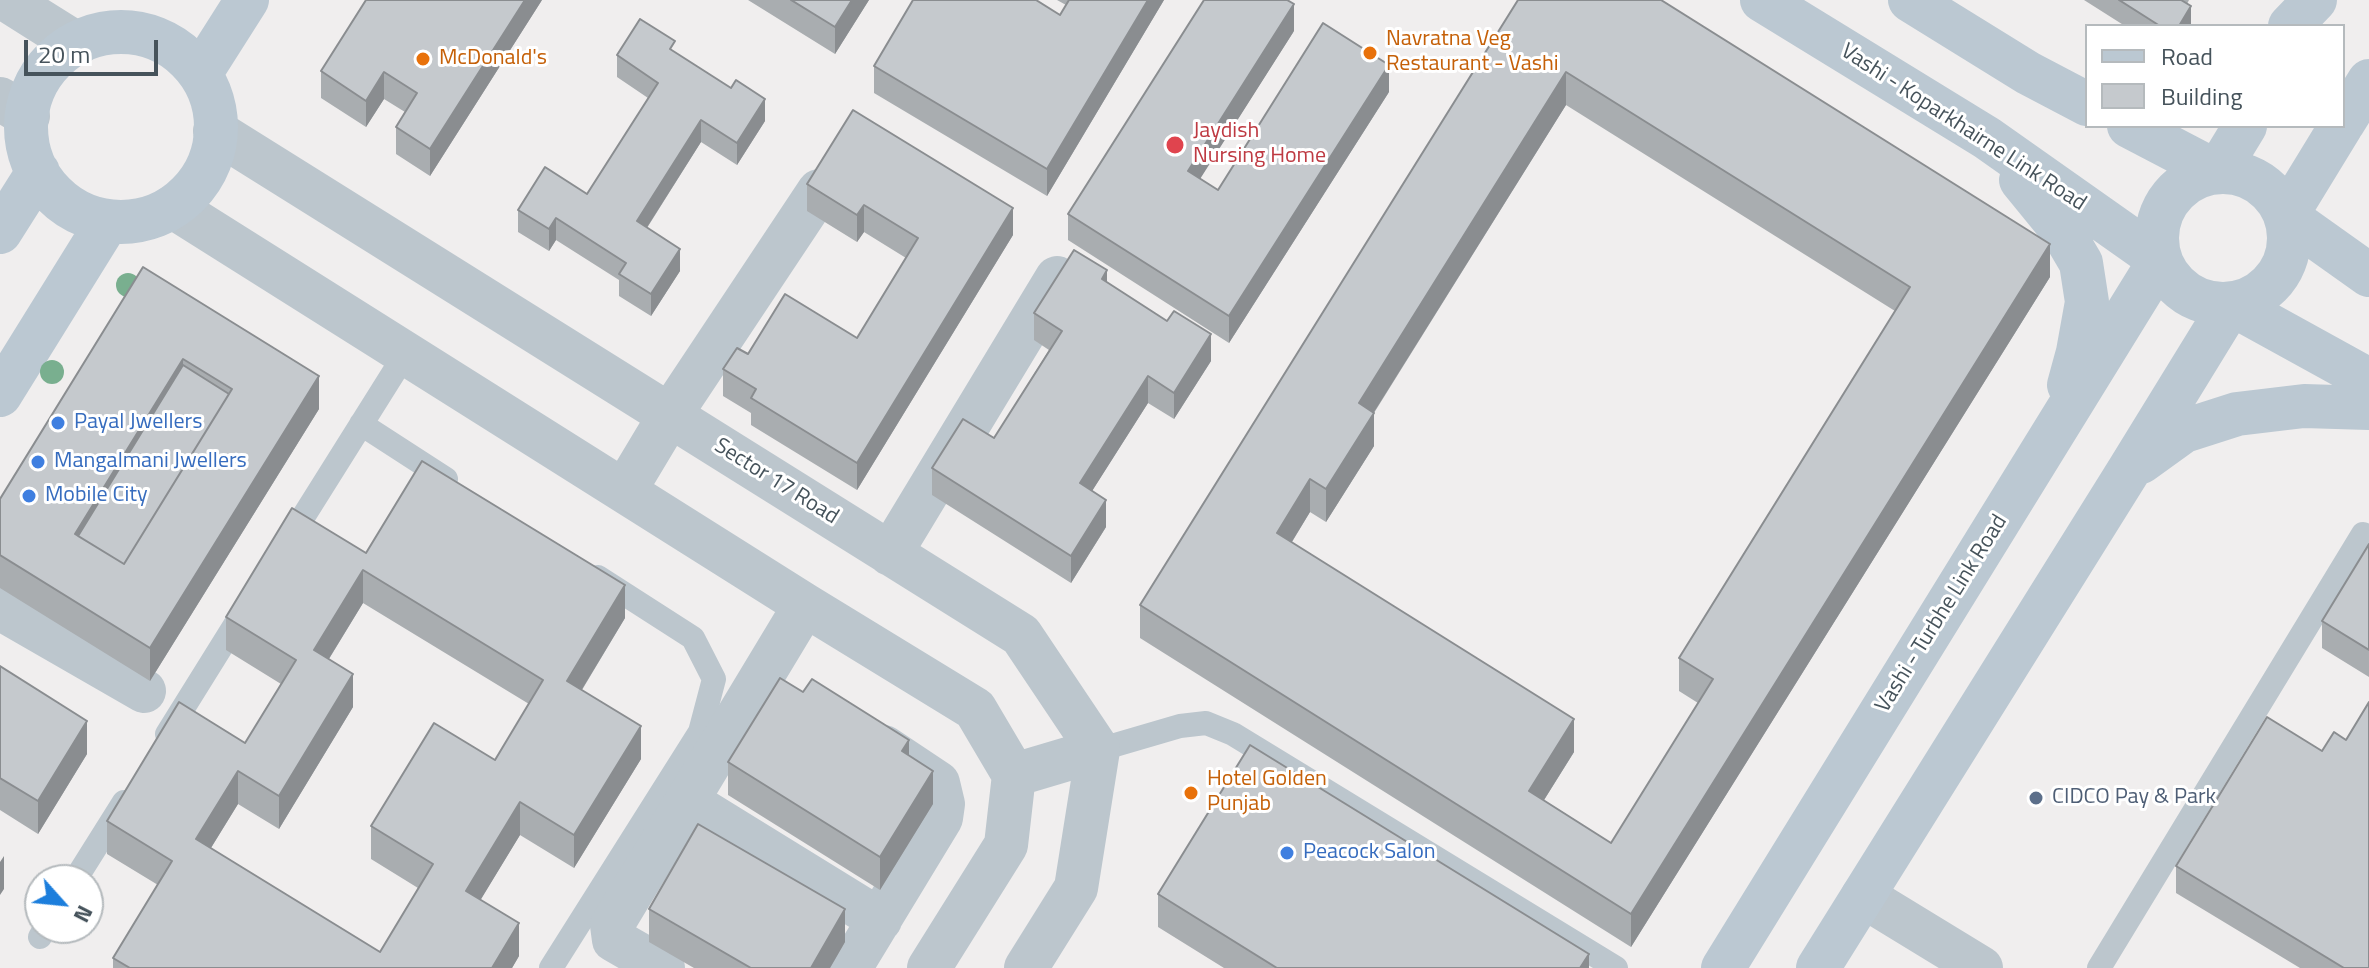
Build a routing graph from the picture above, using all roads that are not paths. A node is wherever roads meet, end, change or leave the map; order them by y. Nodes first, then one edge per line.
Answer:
1 (7, 0) edge
2 (247, 0) edge
3 (1762, 0) edge
4 (1910, 0) edge
5 (2315, 0) edge
6 (2324, 0) edge
7 (135, 16) edge
8 (2292, 24) edge
9 (2309, 24) edge
10 (77, 44) junction
11 (2028, 73) junction
12 (200, 74) junction
13 (2369, 81) edge
14 (2085, 87) edge
15 (2085, 103) edge
16 (14, 108) edge
17 (2345, 119) edge
18 (2133, 128) edge
19 (2244, 128) edge
20 (2340, 128) edge
21 (215, 131) junction
22 (1987, 138) junction
23 (38, 172) junction
24 (2217, 172) junction
25 (819, 191) edge
26 (173, 207) junction
27 (2286, 216) junction
28 (108, 221) junction
29 (0, 232) edge
30 (2160, 260) junction
31 (2369, 275) edge
32 (1057, 278) edge
33 (2231, 304) junction
34 (406, 353) junction
35 (2369, 380) edge
36 (0, 395) edge
37 (2369, 408) edge
38 (670, 415) junction
39 (361, 424) junction
40 (2058, 426) junction
41 (2129, 470) junction
42 (625, 490) junction
43 (467, 493) edge
44 (2369, 538) edge
45 (890, 554) junction
46 (277, 558) edge
47 (573, 561) edge
48 (252, 599) edge
49 (805, 605) junction
50 (0, 608) edge
51 (764, 671) junction
52 (144, 691) dead end
53 (804, 696) edge
54 (844, 722) edge
55 (1098, 750) junction
56 (151, 759) edge
57 (1014, 775) junction
58 (134, 786) edge
59 (687, 801) junction
60 (85, 864) edge
61 (1863, 896) junction
62 (880, 920) junction
63 (551, 968) edge
64 (663, 968) edge
65 (850, 968) edge
66 (929, 968) edge
67 (1026, 968) edge
68 (1616, 968) edge
69 (1723, 968) edge
70 (1818, 968) edge
71 (1981, 968) edge
72 (2099, 968) edge

1 - 10 street
2 - 12 main road
3 - 22 main road, Vashi - Koparkhairne Link Road
4 - 11 main road
5 - 8 main road
6 - 9 main road
7 - 10 main road
7 - 12 main road
10 - 16 main road
11 - 14 main road
11 - 15 main road
12 - 21 main road
13 - 17 main road
16 - 23 main road
18 - 24 main road
19 - 24 main road
20 - 27 main road
21 - 26 main road
21 - 38 street, Sector 17 Road
22 - 30 main road, Vashi - Koparkhairne Link Road
22 - 40 main road
23 - 28 main road
23 - 29 main road
24 - 27 main road
24 - 30 main road
25 - 38 street
26 - 28 main road
26 - 34 street
27 - 31 main road
27 - 33 main road
28 - 36 main road
30 - 33 main road
30 - 40 main road, Vashi - Turbhe Link Road
32 - 45 street
33 - 35 main road
33 - 41 main road
34 - 39 lane
34 - 42 street
37 - 41 main road
38 - 42 street
38 - 45 street, Sector 17 Road
39 - 43 lane
39 - 46 lane
40 - 69 main road, Vashi - Turbhe Link Road
41 - 61 main road
42 - 49 street
44 - 72 lane
45 - 55 street, Sector 17 Road
47 - 63 lane
48 - 56 lane
49 - 51 street
49 - 57 street
50 - 52 street
51 - 53 street
51 - 59 street
54 - 62 street
55 - 57 street
55 - 67 street
55 - 68 lane
57 - 66 street
58 - 60 lane
59 - 62 street
59 - 64 street
61 - 70 main road
61 - 71 street
62 - 65 street

